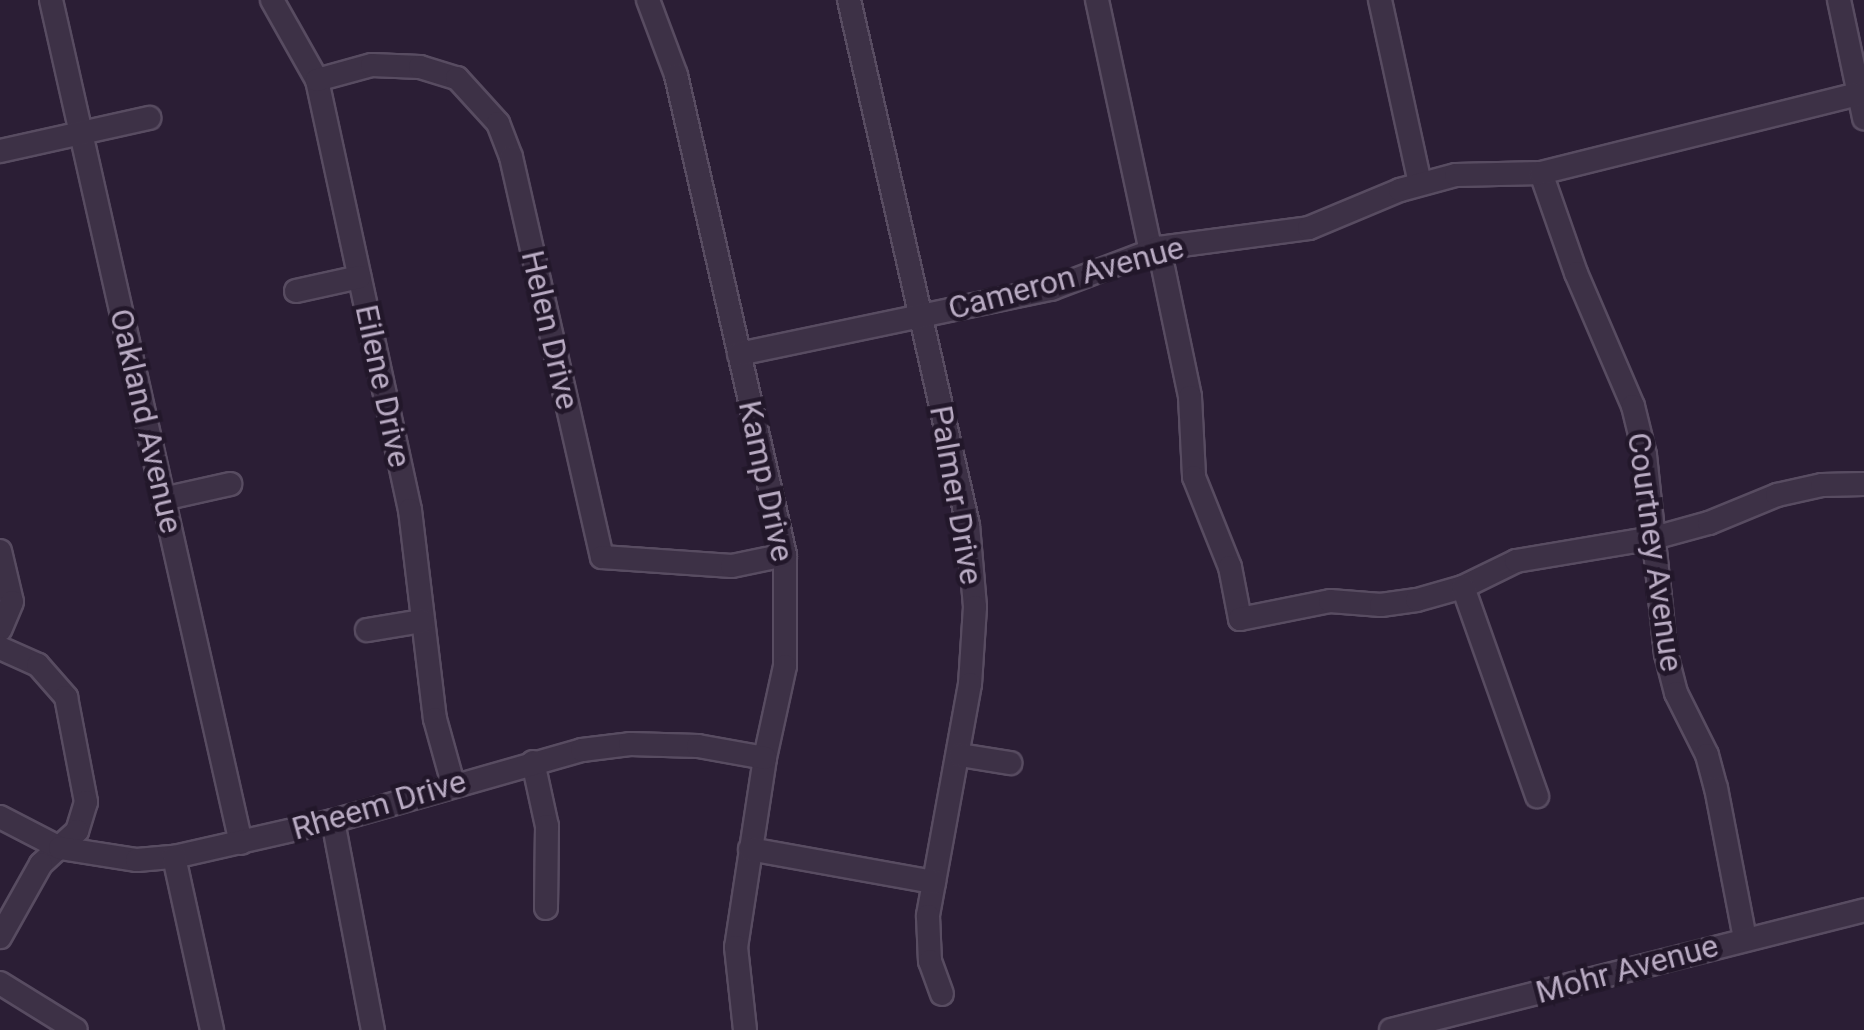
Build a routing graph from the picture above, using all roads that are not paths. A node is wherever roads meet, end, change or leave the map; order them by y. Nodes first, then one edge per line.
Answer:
1 (52, 0) edge
2 (272, 0) edge
3 (648, 0) edge
4 (849, 0) edge
5 (1097, 0) edge
6 (1380, 0) edge
7 (1838, 0) edge
8 (317, 80) junction
9 (1858, 94) junction
10 (149, 118) dead end
11 (1864, 118) edge
12 (81, 131) junction
13 (0, 151) edge
14 (1541, 173) junction
15 (1420, 184) junction
16 (1155, 250) junction
17 (359, 277) junction
18 (296, 292) dead end
19 (921, 316) junction
20 (738, 354) junction
21 (230, 484) dead end
22 (1864, 484) edge
23 (163, 499) junction
24 (1654, 538) junction
25 (0, 550) edge
26 (786, 555) junction
27 (1464, 587) junction
28 (422, 621) junction
29 (0, 630) edge
30 (367, 630) dead end
31 (0, 648) edge
32 (960, 755) junction
33 (765, 758) junction
34 (533, 762) junction
35 (1010, 764) dead end
36 (454, 784) junction
37 (1537, 796) dead end
38 (0, 817) edge
39 (333, 821) junction
40 (241, 842) junction
41 (60, 848) junction
42 (750, 849) junction
43 (174, 857) junction
44 (934, 882) junction
45 (546, 908) dead end
46 (1864, 910) edge
47 (0, 936) edge
48 (1746, 938) junction
49 (0, 984) edge
50 (942, 994) dead end
51 (76, 1030) edge
52 (212, 1030) edge
53 (373, 1030) edge
54 (744, 1030) edge
55 (1391, 1030) edge

1 - 12 street, Oakland Avenue
2 - 8 street, Eilene Drive
3 - 20 street, Kamp Drive
4 - 19 street, Palmer Drive
5 - 16 street
6 - 15 street
7 - 9 street
8 - 17 street, Eilene Drive
8 - 26 street, Helen Drive
9 - 11 street
9 - 14 street, Cameron Avenue
10 - 12 street
12 - 13 street
12 - 23 street, Oakland Avenue
14 - 15 street, Cameron Avenue
14 - 24 street, Courtney Avenue
15 - 16 street, Cameron Avenue
16 - 19 street, Cameron Avenue
16 - 27 street
17 - 18 street
17 - 28 street, Eilene Drive
19 - 20 street, Cameron Avenue
19 - 32 street, Palmer Drive
20 - 26 street, Kamp Drive
21 - 23 street
22 - 24 street
23 - 40 street, Oakland Avenue
24 - 27 street
24 - 48 street, Courtney Avenue
25 - 29 street
26 - 33 street, Kamp Drive
27 - 37 street
28 - 30 street
28 - 36 street, Eilene Drive
31 - 41 street
32 - 35 street
32 - 44 street, Palmer Drive
33 - 34 street, Rheem Drive
33 - 42 street, Kamp Drive
34 - 36 street, Rheem Drive
34 - 45 street
36 - 39 street, Rheem Drive
38 - 41 street, Rheem Drive
39 - 40 street, Rheem Drive
39 - 53 street
40 - 43 street, Rheem Drive
41 - 43 street, Rheem Drive
41 - 47 street
42 - 44 street
42 - 54 street, Kamp Drive
43 - 52 street
44 - 50 street, Palmer Drive
46 - 48 street, Mohr Avenue
48 - 55 street, Mohr Avenue
49 - 51 street

